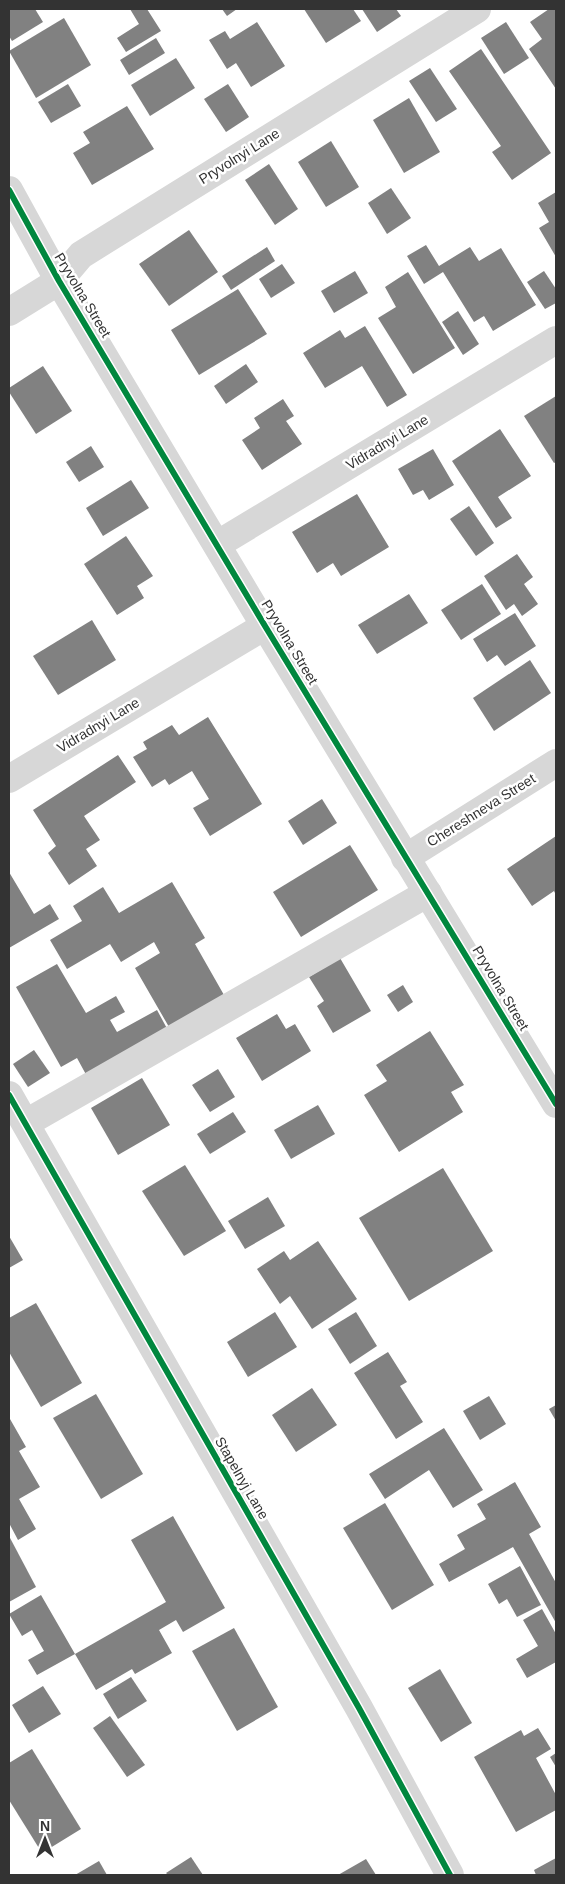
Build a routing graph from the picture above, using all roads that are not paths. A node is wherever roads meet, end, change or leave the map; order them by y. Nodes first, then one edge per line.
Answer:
1 (477, 9) edge
2 (9, 190) edge
3 (59, 281) junction
4 (9, 312) edge
5 (556, 340) edge
6 (218, 544) junction
7 (265, 626) junction
8 (556, 763) edge
9 (9, 779) edge
10 (405, 858) junction
11 (428, 893) junction
12 (9, 1095) edge
13 (556, 1104) edge
14 (26, 1123) junction
15 (450, 1875) edge

1 - 3 street, Pryvolnyi Lane
2 - 3 street, Pryvolna Street
3 - 4 street, Pryvolnyi Lane
3 - 6 street, Pryvolna Street
5 - 6 street, Vidradnyi Lane
6 - 7 street, Pryvolna Street
7 - 9 street, Vidradnyi Lane
7 - 10 street, Pryvolna Street
8 - 10 street, Chereshneva Street
10 - 11 street, Pryvolna Street
11 - 13 street, Pryvolna Street
11 - 14 street
12 - 14 street, Stapelnyj Lane
14 - 15 street, Stapelnyj Lane

